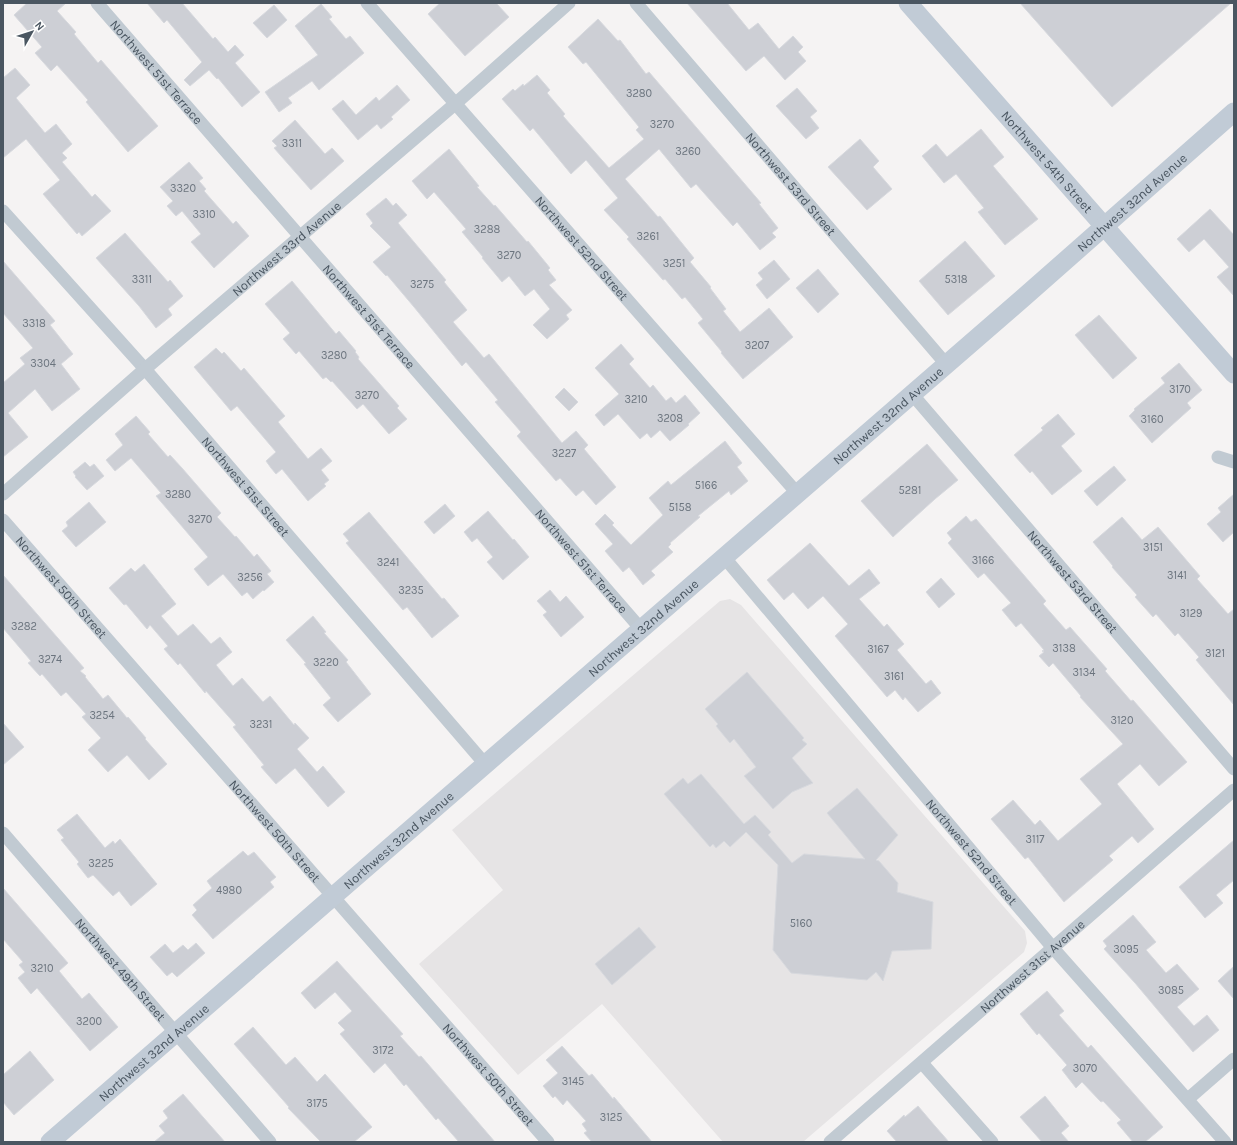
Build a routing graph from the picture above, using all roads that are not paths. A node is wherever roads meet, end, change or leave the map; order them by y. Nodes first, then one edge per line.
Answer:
1 (97, 3) edge
2 (367, 3) edge
3 (569, 3) edge
4 (636, 3) edge
5 (908, 3) edge
6 (455, 104) junction
7 (1234, 112) edge
8 (3, 211) edge
9 (1104, 228) junction
10 (300, 236) junction
11 (946, 364) junction
12 (145, 368) junction
13 (1234, 374) edge
14 (912, 394) junction
15 (1218, 457) dead end
16 (1234, 462) edge
17 (797, 493) junction
18 (3, 494) edge
19 (3, 520) edge
20 (724, 557) junction
21 (641, 629) junction
22 (485, 764) junction
23 (1234, 769) edge
24 (1234, 790) edge
25 (3, 833) edge
26 (333, 896) junction
27 (1053, 948) junction
28 (175, 1033) junction
29 (1234, 1059) edge
30 (922, 1063) junction
31 (1188, 1099) junction
32 (50, 1142) edge
33 (270, 1142) edge
34 (548, 1142) edge
35 (830, 1142) edge
36 (992, 1142) edge
37 (1225, 1142) edge

1 - 10 street, Northwest 51st Terrace
2 - 6 street, Northwest 52nd Street
3 - 6 street, Northwest 33rd Avenue
4 - 11 street, Northwest 53rd Street
5 - 9 main road, Northwest 54th Street
6 - 10 street, Northwest 33rd Avenue
6 - 17 street, Northwest 52nd Street
7 - 9 main road, Northwest 32nd Avenue
8 - 12 street, Northwest 51st Street
9 - 11 main road, Northwest 32nd Avenue
9 - 13 main road, Northwest 54th Street
10 - 12 street, Northwest 33rd Avenue
10 - 21 street, Northwest 51st Terrace
11 - 14 main road, Northwest 32nd Avenue
12 - 18 street, Northwest 33rd Avenue
12 - 22 street, Northwest 51st Street
14 - 17 main road, Northwest 32nd Avenue
14 - 23 street, Northwest 53rd Street
15 - 16 street
17 - 20 main road, Northwest 32nd Avenue
19 - 26 street, Northwest 50th Street
20 - 21 main road, Northwest 32nd Avenue
20 - 27 street, Northwest 52nd Street
21 - 22 main road, Northwest 32nd Avenue
22 - 26 main road, Northwest 32nd Avenue
24 - 27 street, Northwest 31st Avenue
25 - 28 street, Northwest 49th Street
26 - 28 main road, Northwest 32nd Avenue
26 - 34 street, Northwest 50th Street
27 - 30 street, Northwest 31st Avenue
27 - 31 street, Northwest 52nd Street
28 - 32 main road, Northwest 32nd Avenue
28 - 33 street, Northwest 49th Street
29 - 31 street
30 - 35 street, Northwest 31st Avenue
30 - 36 street
31 - 37 street, Northwest 52nd Street

